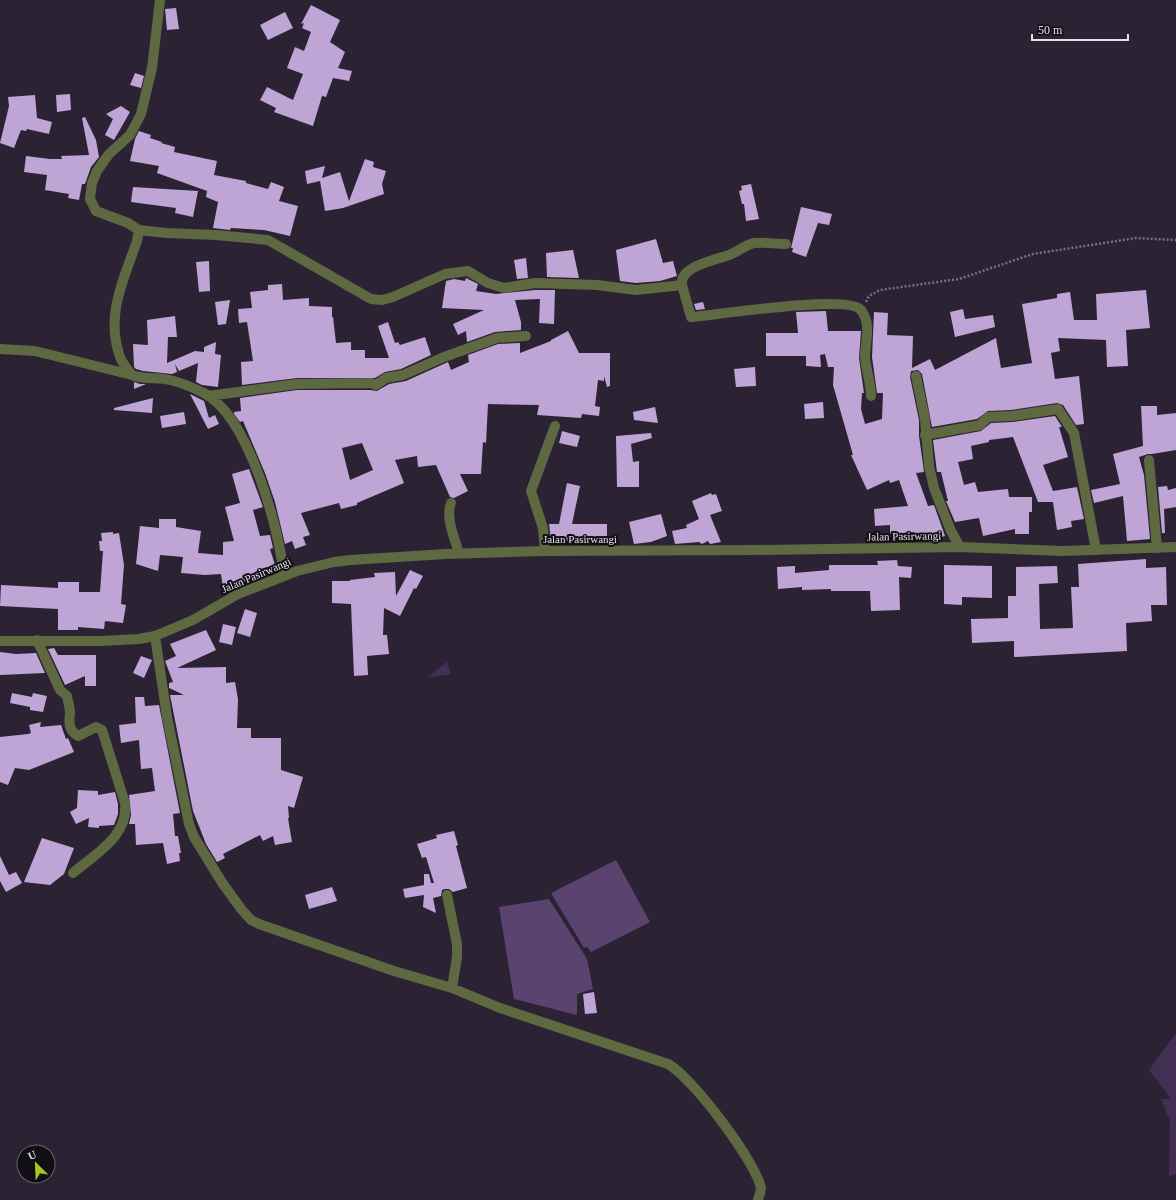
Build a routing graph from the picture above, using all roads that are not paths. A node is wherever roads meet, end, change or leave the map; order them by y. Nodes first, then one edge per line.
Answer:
1 (160, 0) edge
2 (139, 230) junction
3 (786, 244) dead end
4 (682, 284) junction
5 (526, 336) dead end
6 (0, 348) edge
7 (132, 375) junction
8 (916, 376) dead end
9 (208, 396) junction
10 (871, 396) dead end
11 (555, 426) dead end
12 (926, 435) junction
13 (1149, 460) dead end
14 (451, 503) dead end
15 (960, 547) junction
16 (1176, 547) edge
17 (1157, 548) junction
18 (1096, 550) junction
19 (545, 551) junction
20 (459, 553) junction
21 (284, 576) junction
22 (155, 636) junction
23 (38, 640) junction
24 (0, 641) edge
25 (73, 873) dead end
26 (447, 895) dead end
27 (452, 988) junction
28 (758, 1200) edge

1 - 2 street
2 - 4 street
2 - 7 street
3 - 4 street
4 - 10 street
5 - 9 street
6 - 7 street
7 - 9 street
8 - 12 street
9 - 21 street
11 - 19 street
12 - 15 street
12 - 18 street
13 - 17 street
14 - 20 street
15 - 18 street, Jalan Pasirwangi
15 - 19 street, Jalan Pasirwangi
16 - 17 street, Jalan Pasirwangi
17 - 18 street, Jalan Pasirwangi
19 - 20 street, Jalan Pasirwangi
20 - 21 street, Jalan Pasirwangi
21 - 22 street, Jalan Pasirwangi
22 - 23 street, Jalan Pasirwangi
22 - 27 street
23 - 24 street, Jalan Pasirwangi
23 - 25 street
26 - 27 street
27 - 28 street

